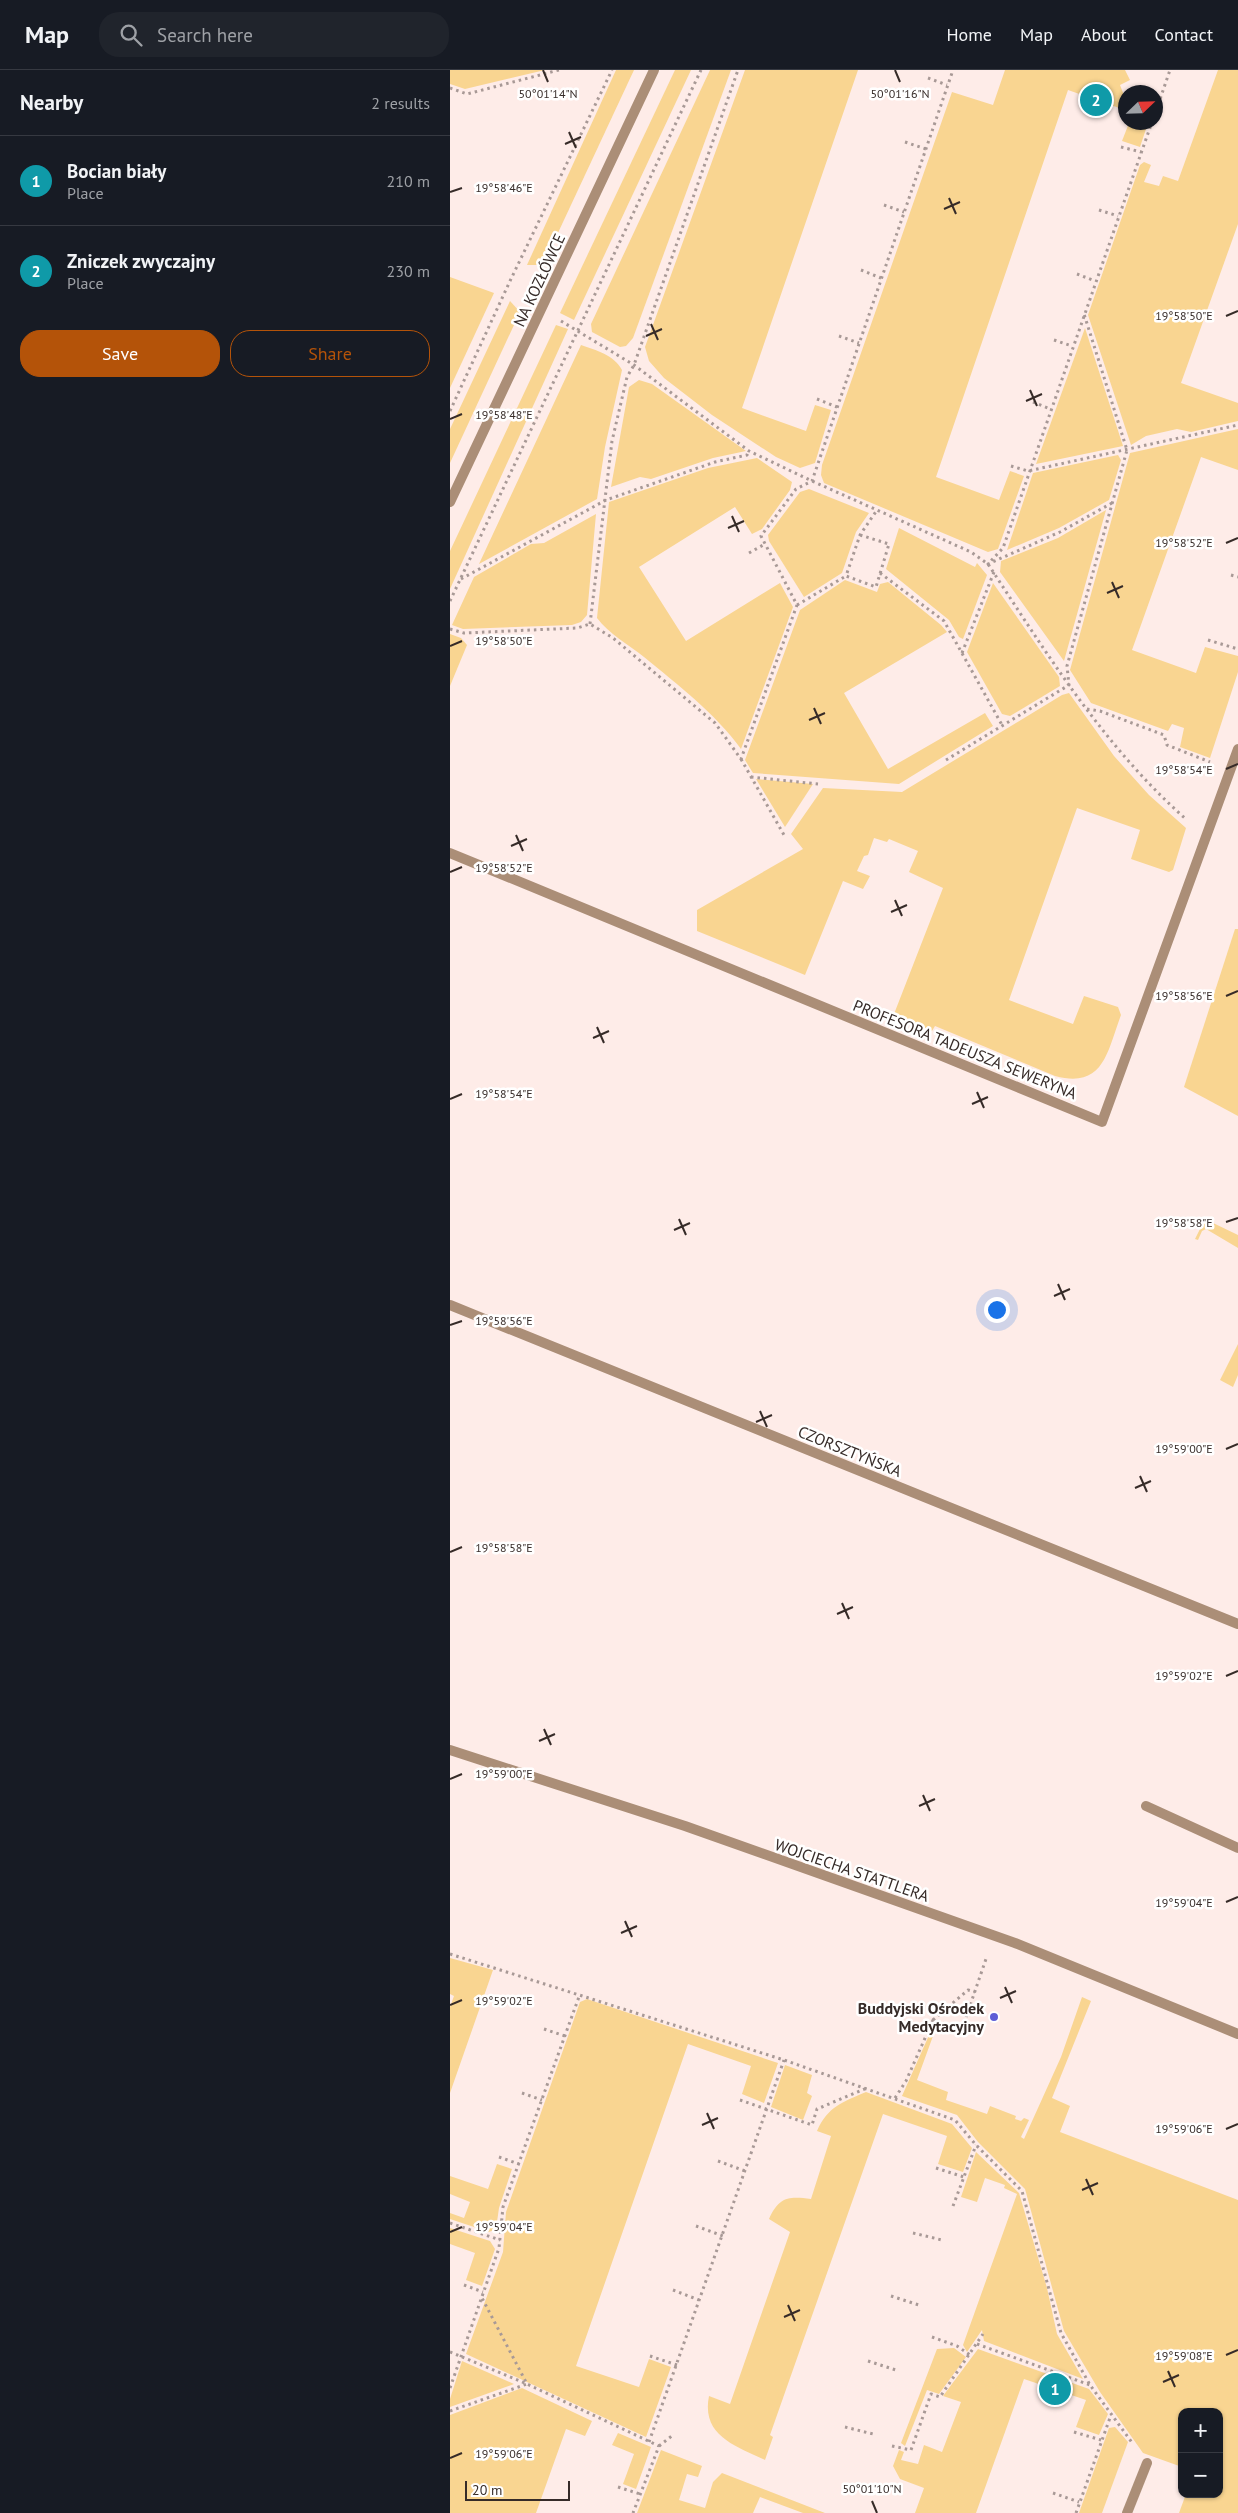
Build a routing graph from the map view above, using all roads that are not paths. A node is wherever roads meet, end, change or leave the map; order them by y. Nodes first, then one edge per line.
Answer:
1 (654, 70) edge
2 (450, 502) edge
3 (1238, 749) edge
4 (450, 853) edge
5 (450, 1305) edge
6 (1238, 1624) edge
7 (450, 1750) edge
8 (1146, 1806) dead end
9 (1238, 1848) edge
10 (1238, 2034) edge
11 (1147, 2463) road end
12 (1126, 2513) edge

1 - 2 street, NA KOZŁÓWCE
3 - 4 street, PROFESORA TADEUSZA SEWERYNA
5 - 6 street, CZORSZTYŃSKA
7 - 10 street, WOJCIECHA STATTLERA
8 - 9 street
11 - 12 street

